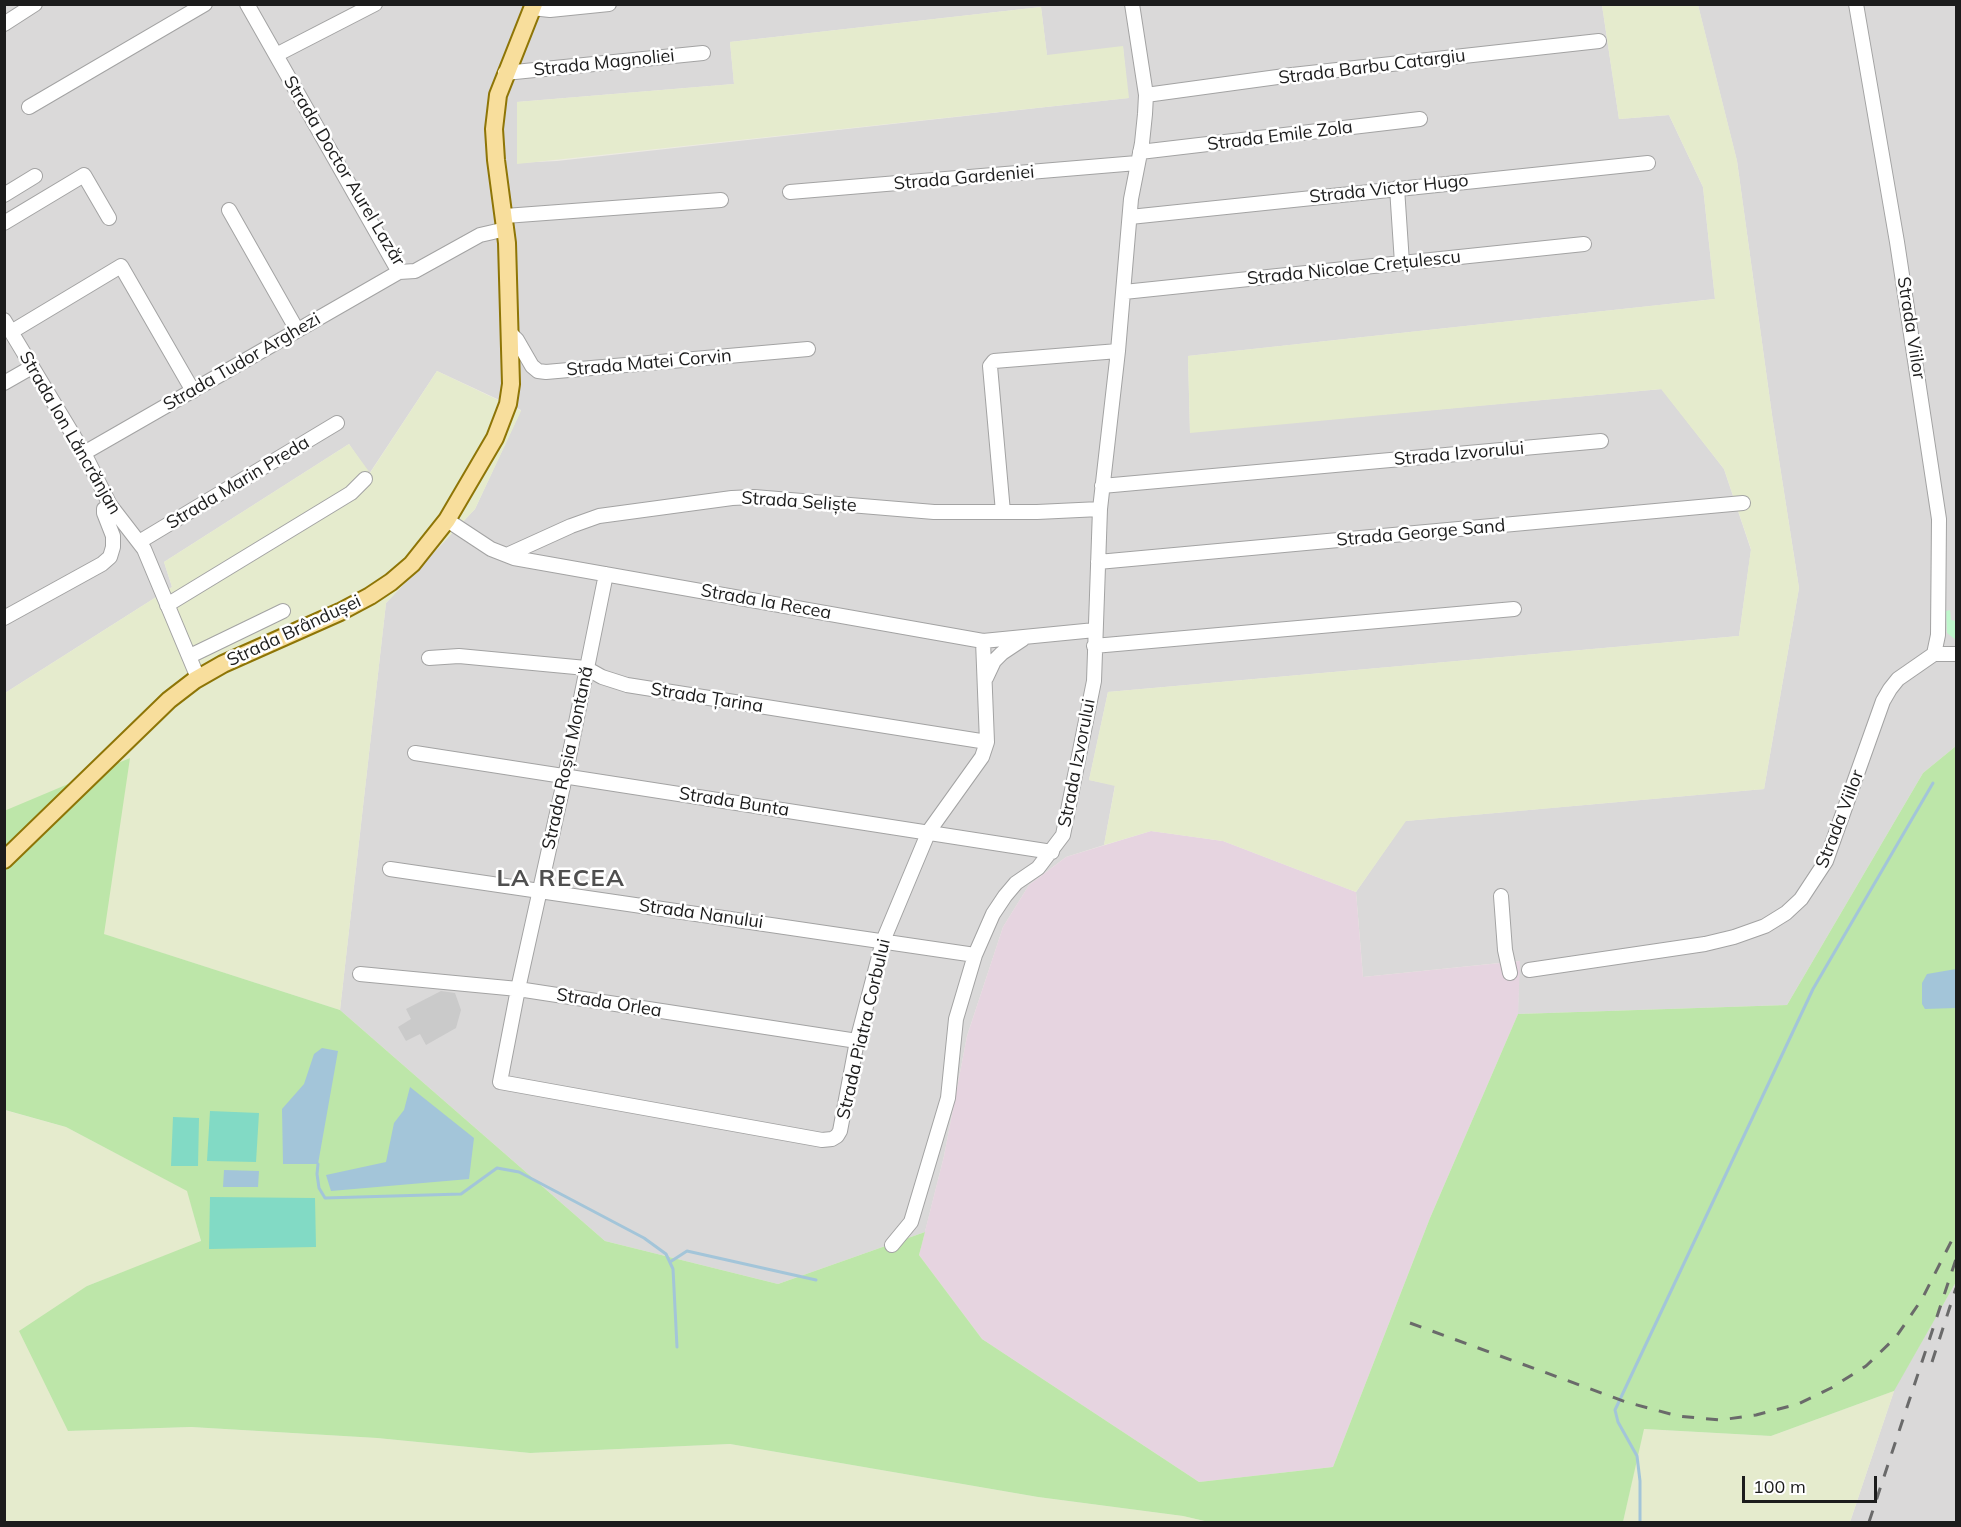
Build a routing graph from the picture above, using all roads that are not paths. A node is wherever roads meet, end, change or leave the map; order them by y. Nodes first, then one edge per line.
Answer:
1 (35, 4) edge
2 (205, 4) edge
3 (247, 4) edge
4 (375, 4) edge
5 (609, 4) edge
6 (1132, 4) edge
7 (1856, 4) edge
8 (533, 6) edge
9 (4, 24) edge
10 (1599, 41) dead end
11 (703, 53) dead end
12 (276, 55) junction
13 (505, 73) junction
14 (1146, 95) junction
15 (29, 107) dead end
16 (1420, 119) dead end
17 (1139, 158) junction
18 (1648, 163) dead end
19 (35, 176) dead end
20 (1397, 188) junction
21 (790, 192) dead end
22 (4, 195) edge
23 (721, 200) dead end
24 (229, 210) dead end
25 (1130, 217) junction
26 (109, 218) dead end
27 (4, 223) edge
28 (505, 223) junction
29 (1584, 244) dead end
30 (1402, 263) junction
31 (399, 272) junction
32 (1124, 292) junction
33 (8, 326) edge
34 (297, 330) junction
35 (510, 333) junction
36 (808, 349) dead end
37 (1118, 351) junction
38 (32, 367) junction
39 (4, 383) edge
40 (193, 391) junction
41 (337, 423) dead end
42 (1601, 441) dead end
43 (84, 453) junction
44 (365, 479) dead end
45 (1102, 486) junction
46 (1743, 502) dead end
47 (110, 505) junction
48 (1100, 509) junction
49 (1003, 512) junction
50 (447, 520) junction
51 (139, 542) junction
52 (507, 555) junction
53 (1098, 562) junction
54 (606, 574) junction
55 (167, 605) junction
56 (1514, 609) dead end
57 (283, 611) dead end
58 (4, 618) edge
59 (1095, 630) junction
60 (1028, 636) junction
61 (983, 641) junction
62 (1094, 646) junction
63 (1934, 654) junction
64 (1956, 654) edge
65 (191, 658) junction
66 (429, 658) dead end
67 (586, 668) junction
68 (201, 677) junction
69 (985, 680) junction
70 (987, 742) junction
71 (415, 753) dead end
72 (566, 777) junction
73 (929, 831) junction
74 (1052, 852) junction
75 (4, 860) edge
76 (390, 868) dead end
77 (540, 890) junction
78 (1501, 896) dead end
79 (883, 941) junction
80 (975, 955) junction
81 (1529, 970) dead end
82 (1510, 973) dead end
83 (360, 974) dead end
84 (518, 988) junction
85 (857, 1041) junction
86 (500, 1082) joint
87 (892, 1245) dead end

1 - 9 street
2 - 15 street
3 - 12 street, Strada Doctor Aurel Lazăr
4 - 12 street
5 - 8 street
6 - 14 street, Strada Izvorului
7 - 63 street, Strada Viilor
8 - 13 main road, Strada Brândușei
10 - 14 street, Strada Barbu Catargiu
11 - 13 street, Strada Magnoliei
12 - 31 street, Strada Doctor Aurel Lazăr
13 - 28 main road, Strada Brândușei
14 - 17 street, Strada Izvorului
16 - 17 street, Strada Emile Zola
17 - 21 street, Strada Gardeniei
17 - 25 street, Strada Izvorului
18 - 20 street, Strada Victor Hugo
19 - 22 street
20 - 25 street, Strada Victor Hugo
20 - 30 street
23 - 28 street
24 - 34 street
25 - 32 street, Strada Izvorului
26 - 27 street
28 - 31 street, Strada Doctor Aurel Lazăr
28 - 35 main road, Strada Brândușei
29 - 30 street, Strada Nicolae Crețulescu
30 - 32 street, Strada Nicolae Crețulescu
31 - 34 street, Strada Tudor Arghezi
32 - 37 street, Strada Izvorului
33 - 38 street, Strada Ion Lăncrănjan
33 - 40 street
34 - 40 street, Strada Tudor Arghezi
35 - 36 street, Strada Matei Corvin
35 - 50 main road, Strada Brândușei
37 - 45 street, Strada Izvorului
37 - 49 street
38 - 39 street
38 - 43 street, Strada Ion Lăncrănjan
40 - 43 street, Strada Tudor Arghezi
41 - 51 street, Strada Marin Preda
42 - 45 street, Strada Izvorului
43 - 47 street, Strada Ion Lăncrănjan
44 - 55 street
45 - 48 street, Strada Izvorului
46 - 53 street, Strada George Sand
47 - 51 street, Strada Ion Lăncrănjan
47 - 58 street
48 - 49 street, Strada Seliște
48 - 53 street, Strada Izvorului
49 - 52 street, Strada Seliște
50 - 52 street, Strada la Recea
50 - 68 main road, Strada Brândușei
51 - 55 street, Strada Ion Lăncrănjan
52 - 54 street, Strada la Recea
53 - 59 street, Strada Izvorului
54 - 61 street, Strada la Recea
54 - 67 street, Strada Roșia Montană
55 - 65 street, Strada Ion Lăncrănjan
56 - 62 street
57 - 65 street
59 - 60 street, Strada la Recea
59 - 62 street, Strada Izvorului
60 - 61 street, Strada la Recea
60 - 69 street
61 - 69 street, Strada Piatra Corbului
62 - 74 street, Strada Izvorului
63 - 64 street
63 - 81 street, Strada Viilor
65 - 68 street, Strada Ion Lăncrănjan
66 - 67 street, Strada Țarina
67 - 70 street, Strada Țarina
67 - 72 street, Strada Roșia Montană
68 - 75 main road, Strada Brândușei
69 - 70 street, Strada Piatra Corbului
70 - 73 street, Strada Piatra Corbului
71 - 72 street, Strada Bunta
72 - 73 street, Strada Bunta
72 - 77 street, Strada Roșia Montană
73 - 74 street, Strada Bunta
73 - 79 street, Strada Piatra Corbului
74 - 80 street, Strada Izvorului
76 - 77 street, Strada Nanului
77 - 79 street, Strada Nanului
77 - 84 street, Strada Roșia Montană
78 - 82 street
79 - 80 street, Strada Nanului
79 - 85 street, Strada Piatra Corbului
80 - 87 street, Strada Izvorului
83 - 84 street, Strada Orlea
84 - 85 street, Strada Orlea
84 - 86 street, Strada Roșia Montană
85 - 86 street, Strada Piatra Corbului

